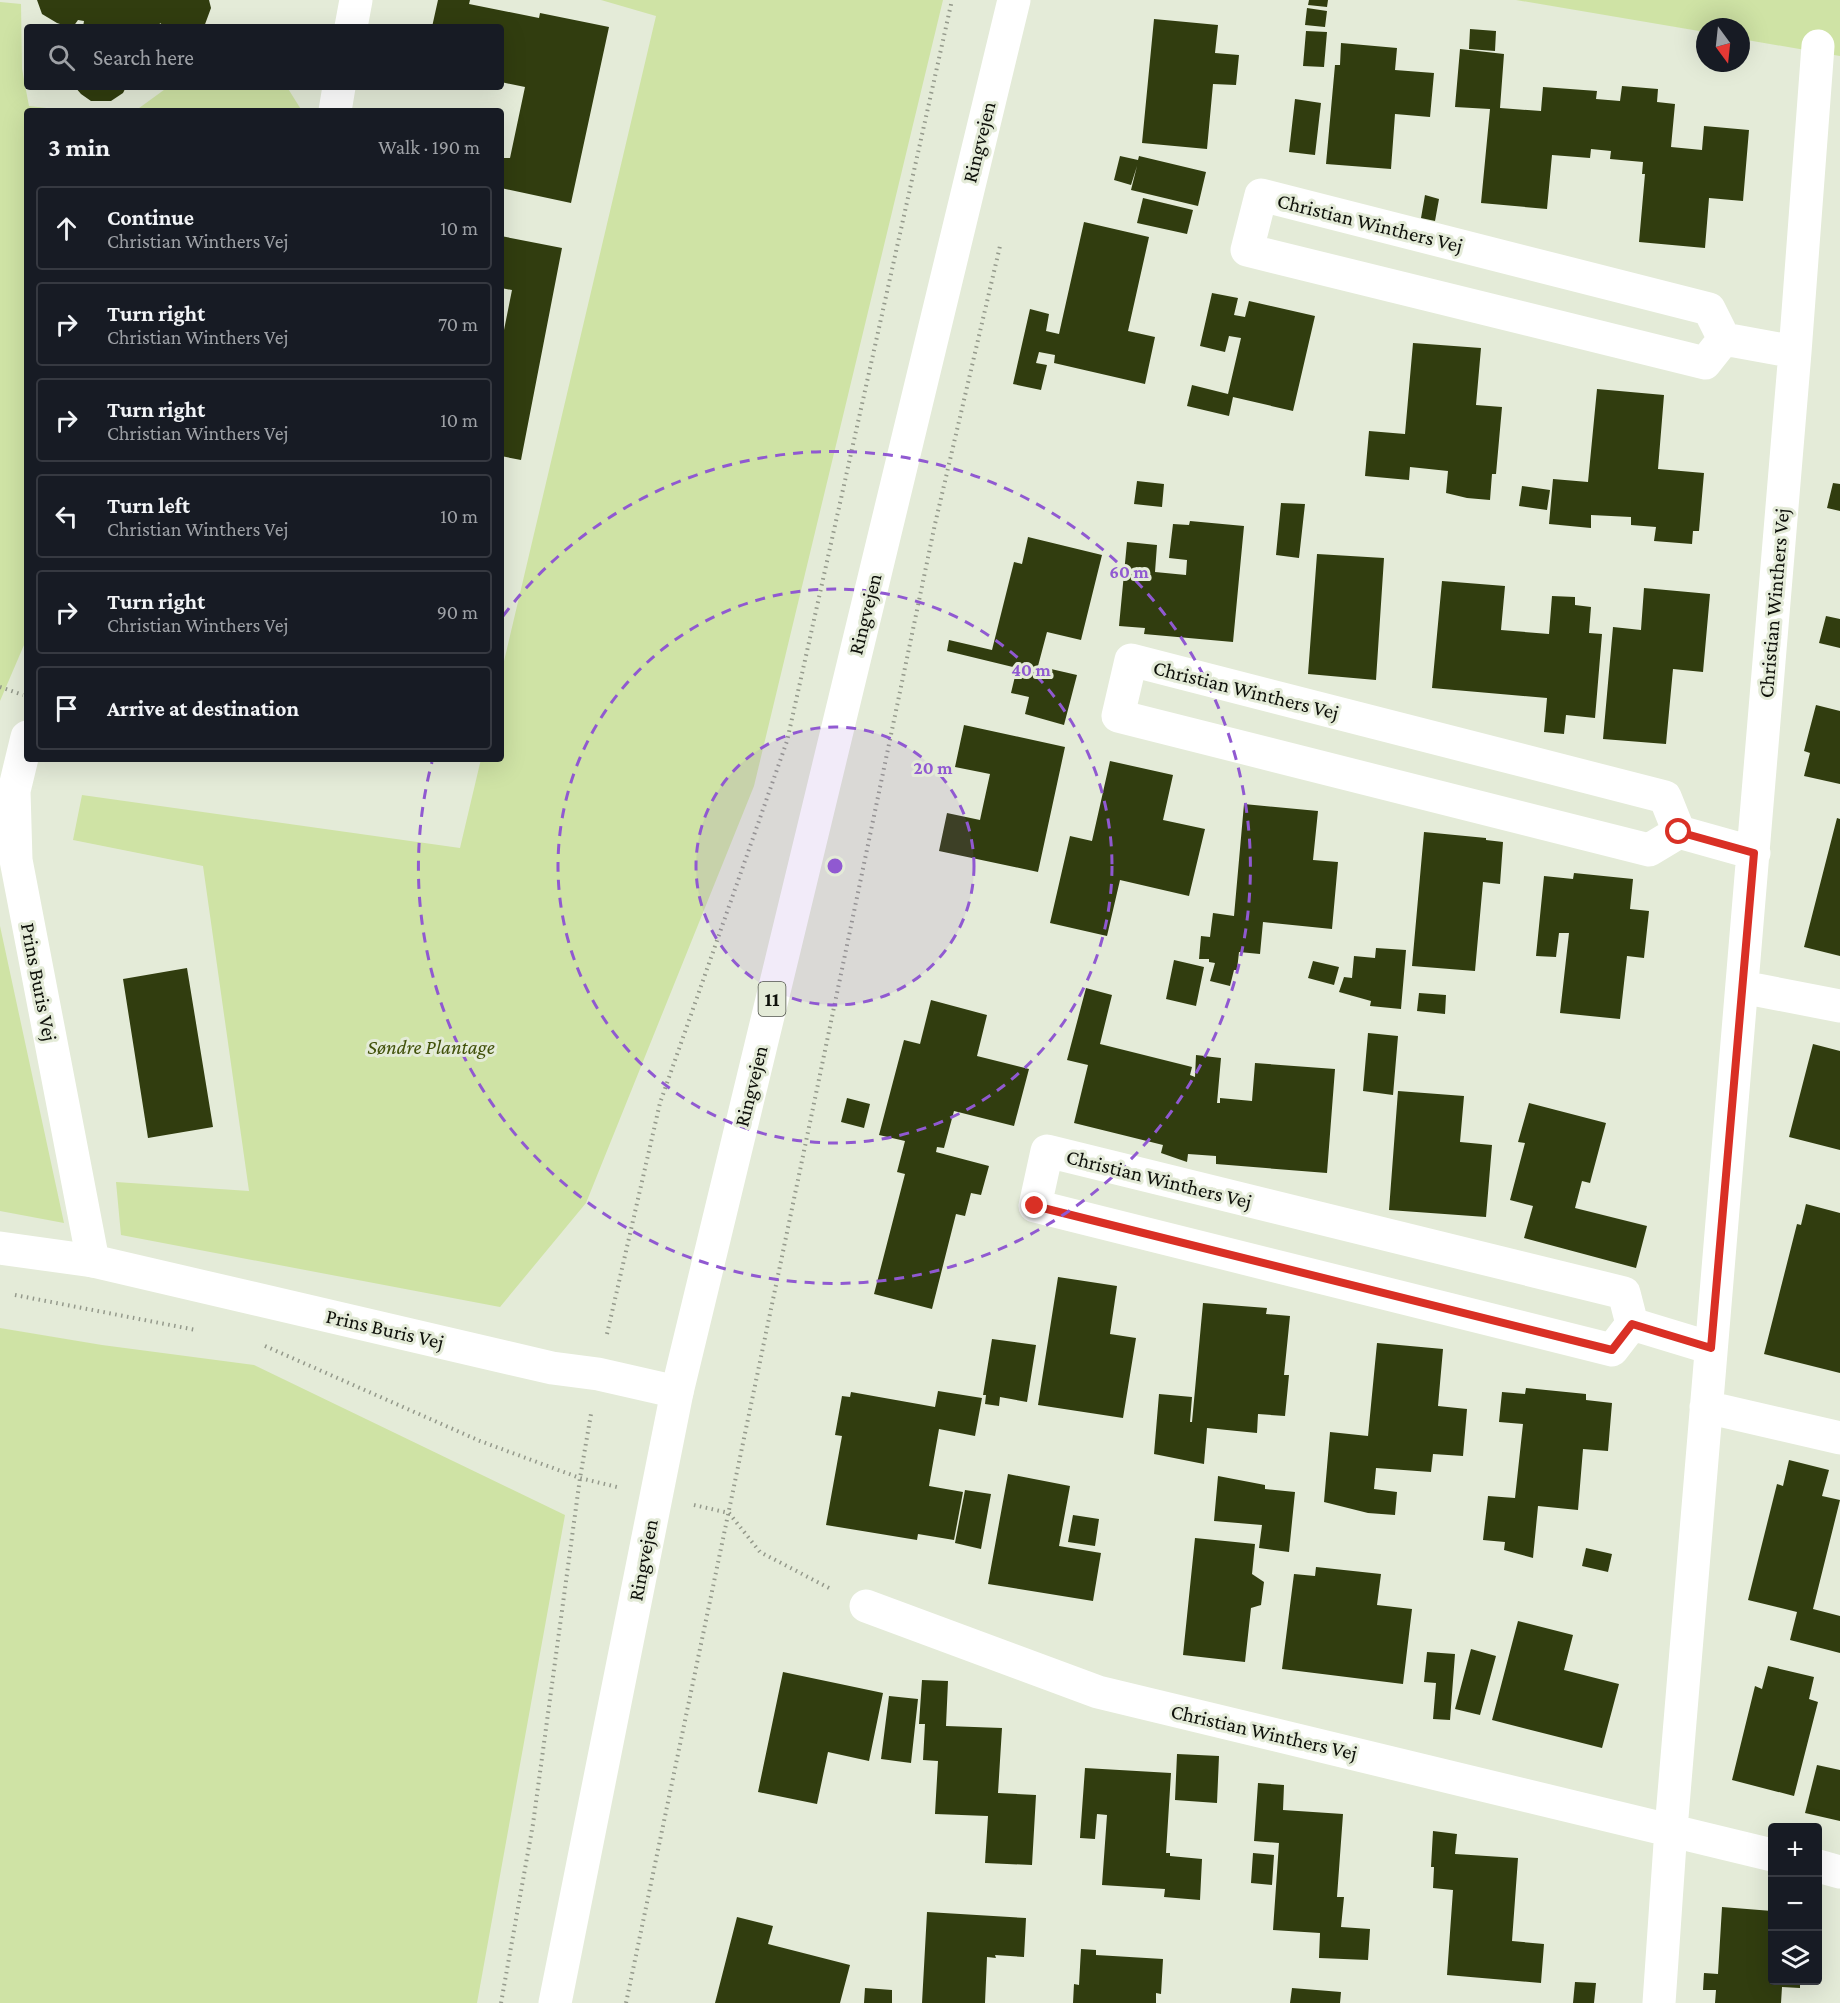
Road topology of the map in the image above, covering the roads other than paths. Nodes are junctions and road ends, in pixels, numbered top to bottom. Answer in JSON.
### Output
{"nodes":[{"id":1,"x":356,"y":0,"type":"edge"},
{"id":2,"x":1014,"y":0,"type":"edge"},
{"id":3,"x":352,"y":24,"type":"edge"},
{"id":4,"x":1818,"y":46,"type":"dead end"},
{"id":5,"x":338,"y":90,"type":"edge"},
{"id":6,"x":336,"y":108,"type":"edge"},
{"id":7,"x":1724,"y":339,"type":"junction"},
{"id":8,"x":1795,"y":352,"type":"junction"},
{"id":9,"x":24,"y":749,"type":"edge"},
{"id":10,"x":1679,"y":832,"type":"junction"},
{"id":11,"x":1754,"y":853,"type":"junction"},
{"id":12,"x":1742,"y":987,"type":"junction"},
{"id":13,"x":1840,"y":1006,"type":"edge"},
{"id":14,"x":0,"y":1248,"type":"edge"},
{"id":15,"x":93,"y":1261,"type":"junction"},
{"id":16,"x":1632,"y":1324,"type":"junction"},
{"id":17,"x":1711,"y":1348,"type":"junction"},
{"id":18,"x":677,"y":1392,"type":"junction"},
{"id":19,"x":1706,"y":1407,"type":"junction"},
{"id":20,"x":1840,"y":1438,"type":"edge"},
{"id":21,"x":866,"y":1606,"type":"road end"},
{"id":22,"x":1671,"y":1829,"type":"junction"},
{"id":23,"x":1768,"y":1854,"type":"edge"},
{"id":24,"x":1822,"y":1867,"type":"edge"},
{"id":25,"x":1840,"y":1872,"type":"edge"},
{"id":26,"x":555,"y":2003,"type":"edge"},
{"id":27,"x":1659,"y":2003,"type":"edge"}],
"edges":[{"from":1,"to":3,"type":"street"},
{"from":2,"to":18,"type":"street","name":"Ringvejen","number":"11"},
{"from":4,"to":8,"type":"street","name":"Christian Winthers Vej"},
{"from":5,"to":6,"type":"street"},
{"from":7,"to":7,"type":"street","name":"Christian Winthers Vej"},
{"from":7,"to":8,"type":"street"},
{"from":8,"to":11,"type":"street","name":"Christian Winthers Vej"},
{"from":9,"to":15,"type":"street","name":"Prins Buris Vej"},
{"from":10,"to":10,"type":"street","name":"Christian Winthers Vej"},
{"from":10,"to":11,"type":"street"},
{"from":11,"to":12,"type":"street","name":"Christian Winthers Vej"},
{"from":12,"to":13,"type":"street"},
{"from":12,"to":17,"type":"street","name":"Christian Winthers Vej"},
{"from":14,"to":15,"type":"street","name":"Prins Buris Vej"},
{"from":15,"to":18,"type":"street","name":"Prins Buris Vej"},
{"from":16,"to":16,"type":"street","name":"Christian Winthers Vej"},
{"from":16,"to":17,"type":"street"},
{"from":17,"to":19,"type":"street","name":"Christian Winthers Vej"},
{"from":18,"to":26,"type":"street","name":"Ringvejen","number":"11"},
{"from":19,"to":20,"type":"street"},
{"from":19,"to":22,"type":"street","name":"Christian Winthers Vej"},
{"from":21,"to":22,"type":"street","name":"Christian Winthers Vej"},
{"from":22,"to":23,"type":"street"},
{"from":22,"to":27,"type":"street","name":"Christian Winthers Vej"},
{"from":24,"to":25,"type":"street"}]}
